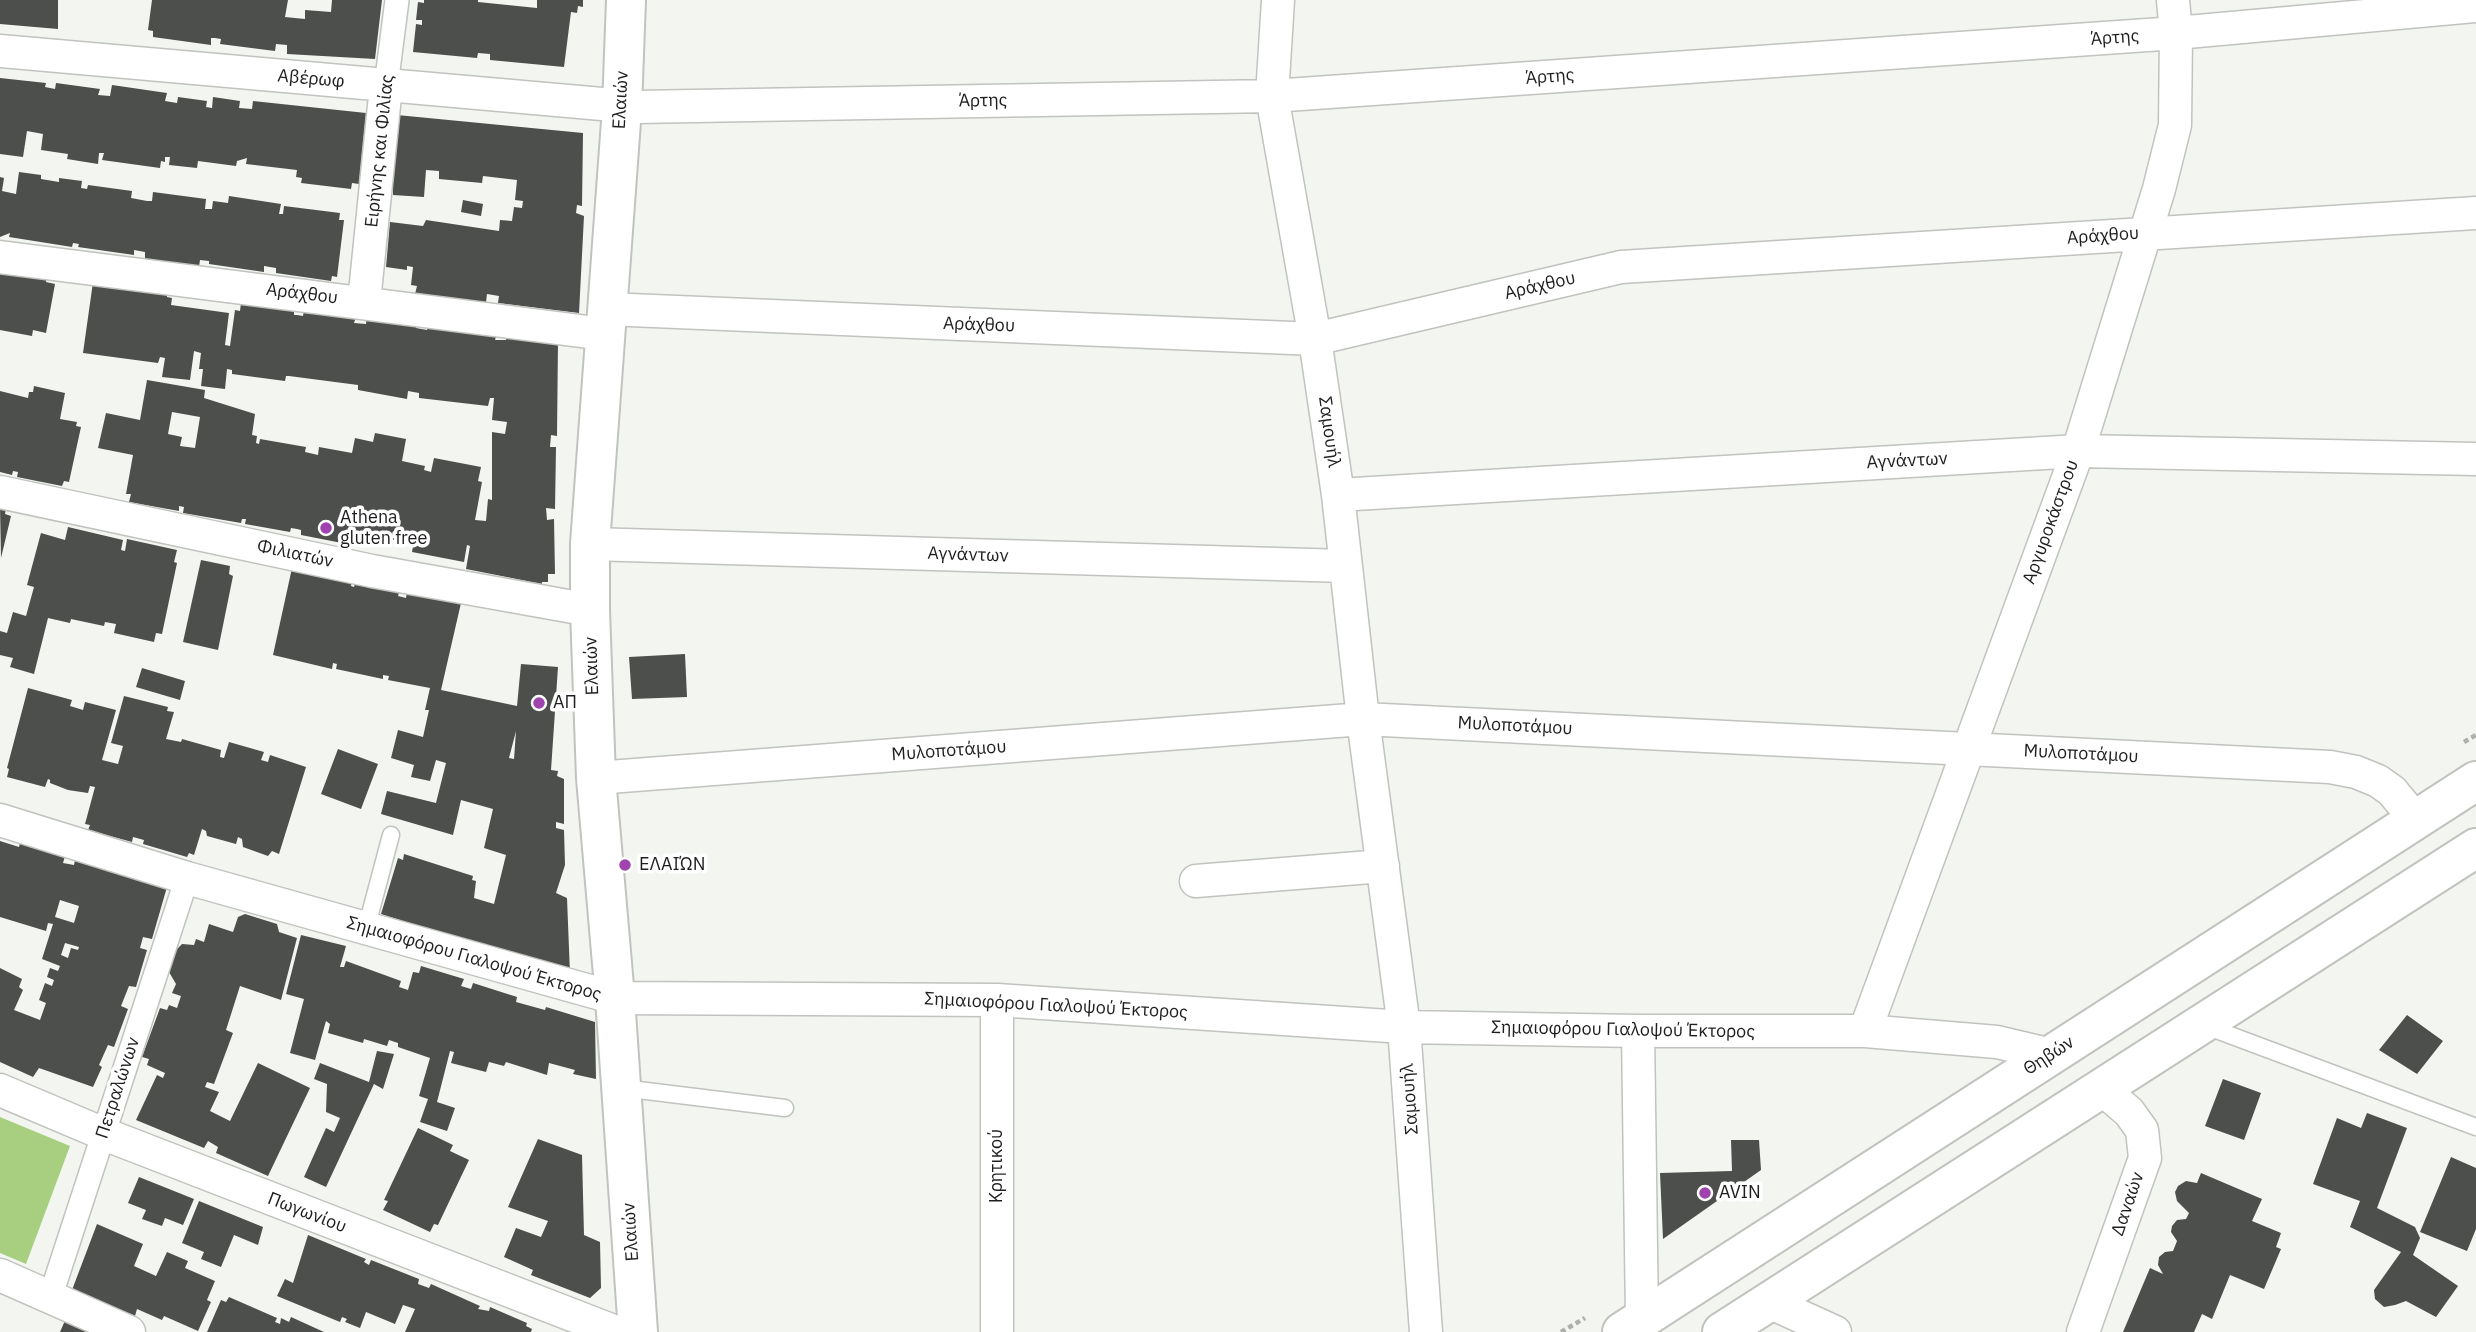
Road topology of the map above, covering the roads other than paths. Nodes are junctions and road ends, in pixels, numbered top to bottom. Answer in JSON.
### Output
{"nodes":[{"id":1,"x":397,"y":0,"type":"edge"},
{"id":2,"x":626,"y":0,"type":"edge"},
{"id":3,"x":1278,"y":0,"type":"edge"},
{"id":4,"x":2173,"y":0,"type":"edge"},
{"id":5,"x":2476,"y":6,"type":"edge"},
{"id":6,"x":2176,"y":33,"type":"junction"},
{"id":7,"x":0,"y":51,"type":"edge"},
{"id":8,"x":386,"y":86,"type":"junction"},
{"id":9,"x":1272,"y":96,"type":"junction"},
{"id":10,"x":621,"y":107,"type":"junction"},
{"id":11,"x":2476,"y":213,"type":"edge"},
{"id":12,"x":2144,"y":233,"type":"junction"},
{"id":13,"x":0,"y":257,"type":"edge"},
{"id":14,"x":364,"y":302,"type":"junction"},
{"id":15,"x":605,"y":322,"type":"junction"},
{"id":16,"x":1315,"y":339,"type":"junction"},
{"id":17,"x":2078,"y":451,"type":"junction"},
{"id":18,"x":2476,"y":459,"type":"edge"},
{"id":19,"x":0,"y":492,"type":"edge"},
{"id":20,"x":1338,"y":495,"type":"junction"},
{"id":21,"x":590,"y":544,"type":"junction"},
{"id":22,"x":1345,"y":566,"type":"junction"},
{"id":23,"x":590,"y":610,"type":"junction"},
{"id":24,"x":1363,"y":719,"type":"junction"},
{"id":25,"x":1968,"y":748,"type":"junction"},
{"id":26,"x":596,"y":778,"type":"junction"},
{"id":27,"x":2476,"y":781,"type":"edge"},
{"id":28,"x":0,"y":820,"type":"edge"},
{"id":29,"x":2416,"y":820,"type":"junction"},
{"id":30,"x":391,"y":835,"type":"dead end"},
{"id":31,"x":2476,"y":848,"type":"edge"},
{"id":32,"x":1382,"y":866,"type":"junction"},
{"id":33,"x":187,"y":878,"type":"junction"},
{"id":34,"x":1196,"y":881,"type":"dead end"},
{"id":35,"x":366,"y":929,"type":"junction"},
{"id":36,"x":615,"y":998,"type":"junction"},
{"id":37,"x":997,"y":1000,"type":"junction"},
{"id":38,"x":2202,"y":1025,"type":"junction"},
{"id":39,"x":1404,"y":1027,"type":"junction"},
{"id":40,"x":1637,"y":1031,"type":"junction"},
{"id":41,"x":1865,"y":1031,"type":"junction"},
{"id":42,"x":2052,"y":1055,"type":"junction"},
{"id":43,"x":622,"y":1088,"type":"junction"},
{"id":44,"x":2102,"y":1089,"type":"junction"},
{"id":45,"x":0,"y":1090,"type":"edge"},
{"id":46,"x":785,"y":1108,"type":"dead end"},
{"id":47,"x":2476,"y":1127,"type":"edge"},
{"id":48,"x":104,"y":1134,"type":"junction"},
{"id":49,"x":0,"y":1275,"type":"edge"},
{"id":50,"x":50,"y":1298,"type":"junction"},
{"id":51,"x":1769,"y":1302,"type":"junction"},
{"id":52,"x":1632,"y":1326,"type":"edge"},
{"id":53,"x":129,"y":1332,"type":"edge"},
{"id":54,"x":616,"y":1332,"type":"edge"},
{"id":55,"x":638,"y":1332,"type":"edge"},
{"id":56,"x":997,"y":1332,"type":"edge"},
{"id":57,"x":1426,"y":1332,"type":"edge"},
{"id":58,"x":1722,"y":1332,"type":"edge"},
{"id":59,"x":1835,"y":1332,"type":"edge"},
{"id":60,"x":2083,"y":1332,"type":"edge"}],
"edges":[{"from":1,"to":8,"type":"street","name":"Ειρήνης και Φιλίας"},
{"from":2,"to":10,"type":"main road","name":"Ελαιών"},
{"from":3,"to":9,"type":"street","name":"Σαμουήλ"},
{"from":4,"to":6,"type":"street","name":"Αργυροκάστρου"},
{"from":5,"to":6,"type":"street","name":"Άρτης"},
{"from":6,"to":9,"type":"street","name":"Άρτης"},
{"from":6,"to":12,"type":"street","name":"Αργυροκάστρου"},
{"from":7,"to":8,"type":"street","name":"Αβέρωφ"},
{"from":8,"to":10,"type":"street","name":"Αβέρωφ"},
{"from":8,"to":14,"type":"street","name":"Ειρήνης και Φιλίας"},
{"from":9,"to":10,"type":"street","name":"Άρτης"},
{"from":9,"to":16,"type":"street","name":"Σαμουήλ"},
{"from":10,"to":15,"type":"main road","name":"Ελαιών"},
{"from":11,"to":12,"type":"street","name":"Αράχθου"},
{"from":12,"to":16,"type":"street","name":"Αράχθου"},
{"from":12,"to":17,"type":"street","name":"Αργυροκάστρου"},
{"from":13,"to":14,"type":"street","name":"Αράχθου"},
{"from":14,"to":15,"type":"street","name":"Αράχθου"},
{"from":15,"to":16,"type":"street","name":"Αράχθου"},
{"from":15,"to":21,"type":"main road","name":"Ελαιών"},
{"from":16,"to":20,"type":"street","name":"Σαμουήλ"},
{"from":17,"to":18,"type":"street","name":"Αγνάντων"},
{"from":17,"to":20,"type":"street","name":"Αγνάντων"},
{"from":17,"to":25,"type":"street","name":"Αργυροκάστρου"},
{"from":19,"to":23,"type":"street","name":"Φιλιατών"},
{"from":20,"to":22,"type":"street","name":"Σαμουήλ"},
{"from":21,"to":22,"type":"street","name":"Αγνάντων"},
{"from":21,"to":23,"type":"main road","name":"Ελαιών"},
{"from":22,"to":24,"type":"street","name":"Σαμουήλ"},
{"from":23,"to":26,"type":"main road","name":"Ελαιών"},
{"from":24,"to":25,"type":"street","name":"Μυλοποτάμου"},
{"from":24,"to":26,"type":"street","name":"Μυλοποτάμου"},
{"from":24,"to":32,"type":"street","name":"Σαμουήλ"},
{"from":25,"to":29,"type":"street","name":"Μυλοποτάμου"},
{"from":25,"to":41,"type":"street","name":"Αργυροκάστρου"},
{"from":26,"to":36,"type":"main road","name":"Ελαιών"},
{"from":27,"to":29,"type":"main road","name":"Θηβών"},
{"from":28,"to":33,"type":"street","name":"Σημαιοφόρου Γιαλοψού Έκτορος"},
{"from":29,"to":42,"type":"main road","name":"Θηβών"},
{"from":30,"to":35,"type":"lane"},
{"from":31,"to":38,"type":"main road"},
{"from":32,"to":34,"type":"street"},
{"from":32,"to":39,"type":"street","name":"Σαμουήλ"},
{"from":33,"to":35,"type":"street","name":"Σημαιοφόρου Γιαλοψού Έκτορος"},
{"from":33,"to":48,"type":"street","name":"Πετραλώνων"},
{"from":35,"to":36,"type":"street","name":"Σημαιοφόρου Γιαλοψού Έκτορος"},
{"from":36,"to":37,"type":"street","name":"Σημαιοφόρου Γιαλοψού Έκτορος"},
{"from":36,"to":43,"type":"main road","name":"Ελαιών"},
{"from":37,"to":39,"type":"street","name":"Σημαιοφόρου Γιαλοψού Έκτορος"},
{"from":37,"to":56,"type":"street","name":"Κρητικού"},
{"from":38,"to":44,"type":"main road"},
{"from":38,"to":47,"type":"lane"},
{"from":39,"to":40,"type":"street","name":"Σημαιοφόρου Γιαλοψού Έκτορος"},
{"from":39,"to":57,"type":"street","name":"Σαμουήλ"},
{"from":40,"to":41,"type":"street","name":"Σημαιοφόρου Γιαλοψού Έκτορος"},
{"from":40,"to":52,"type":"street"},
{"from":41,"to":42,"type":"street","name":"Σημαιοφόρου Γιαλοψού Έκτορος"},
{"from":42,"to":52,"type":"main road","name":"Θηβών"},
{"from":43,"to":46,"type":"lane"},
{"from":43,"to":55,"type":"main road","name":"Ελαιών"},
{"from":44,"to":51,"type":"main road"},
{"from":44,"to":60,"type":"street","name":"Δαναών"},
{"from":45,"to":48,"type":"street","name":"Πωγωνίου"},
{"from":48,"to":50,"type":"street","name":"Πετραλώνων"},
{"from":48,"to":54,"type":"street","name":"Πωγωνίου"},
{"from":49,"to":50,"type":"street"},
{"from":50,"to":53,"type":"street"},
{"from":51,"to":58,"type":"main road"},
{"from":51,"to":59,"type":"street"}]}
